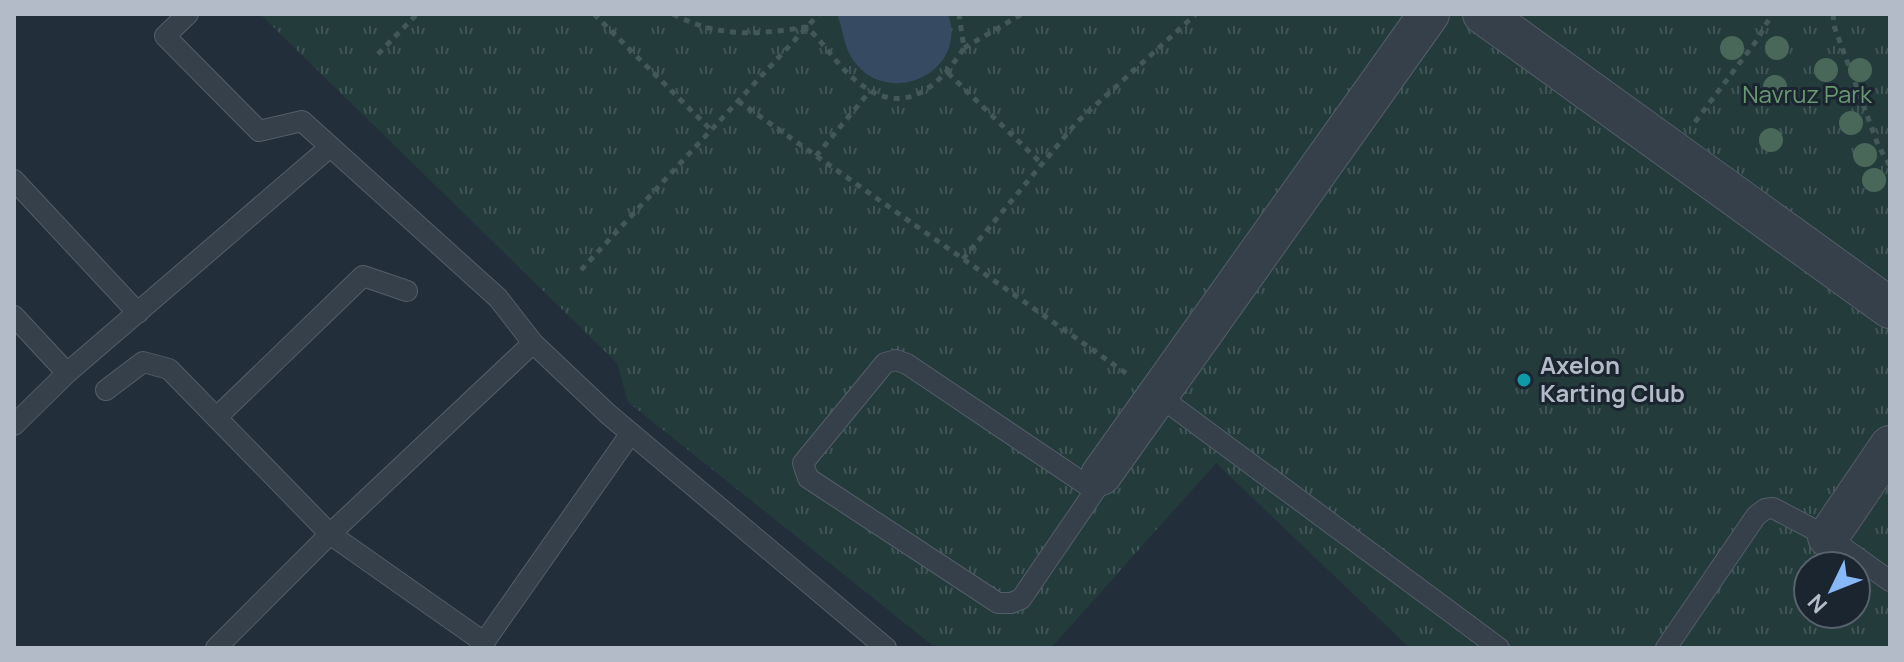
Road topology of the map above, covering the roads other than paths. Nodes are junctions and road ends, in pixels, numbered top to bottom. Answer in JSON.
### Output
{"nodes":[{"id":1,"x":188,"y":14,"type":"edge"},
{"id":2,"x":1429,"y":14,"type":"edge"},
{"id":3,"x":1483,"y":14,"type":"edge"},
{"id":4,"x":330,"y":147,"type":"junction"},
{"id":5,"x":14,"y":180,"type":"edge"},
{"id":6,"x":407,"y":291,"type":"dead end"},
{"id":7,"x":1890,"y":308,"type":"edge"},
{"id":8,"x":138,"y":313,"type":"junction"},
{"id":9,"x":14,"y":316,"type":"edge"},
{"id":10,"x":533,"y":343,"type":"junction"},
{"id":11,"x":67,"y":373,"type":"junction"},
{"id":12,"x":106,"y":390,"type":"dead end"},
{"id":13,"x":1161,"y":398,"type":"junction"},
{"id":14,"x":218,"y":416,"type":"junction"},
{"id":15,"x":14,"y":425,"type":"edge"},
{"id":16,"x":631,"y":433,"type":"junction"},
{"id":17,"x":1890,"y":446,"type":"edge"},
{"id":18,"x":1098,"y":482,"type":"junction"},
{"id":19,"x":330,"y":534,"type":"junction"},
{"id":20,"x":1828,"y":537,"type":"junction"},
{"id":21,"x":1890,"y":581,"type":"edge"},
{"id":22,"x":482,"y":646,"type":"edge"},
{"id":23,"x":216,"y":648,"type":"edge"},
{"id":24,"x":886,"y":648,"type":"edge"},
{"id":25,"x":1499,"y":648,"type":"edge"},
{"id":26,"x":1666,"y":648,"type":"edge"}],
"edges":[{"from":1,"to":4,"type":"lane"},
{"from":2,"to":13,"type":"street"},
{"from":3,"to":7,"type":"street"},
{"from":4,"to":8,"type":"lane"},
{"from":4,"to":10,"type":"lane"},
{"from":5,"to":8,"type":"lane"},
{"from":6,"to":14,"type":"lane"},
{"from":8,"to":11,"type":"lane"},
{"from":9,"to":11,"type":"lane"},
{"from":10,"to":16,"type":"lane"},
{"from":10,"to":19,"type":"lane"},
{"from":11,"to":15,"type":"lane"},
{"from":12,"to":14,"type":"lane"},
{"from":13,"to":18,"type":"street"},
{"from":13,"to":25,"type":"lane"},
{"from":14,"to":19,"type":"lane"},
{"from":16,"to":22,"type":"lane"},
{"from":16,"to":24,"type":"lane"},
{"from":17,"to":20,"type":"street"},
{"from":18,"to":18,"type":"lane"},
{"from":19,"to":22,"type":"lane"},
{"from":19,"to":23,"type":"lane"},
{"from":20,"to":21,"type":"lane"},
{"from":20,"to":26,"type":"lane"}]}
